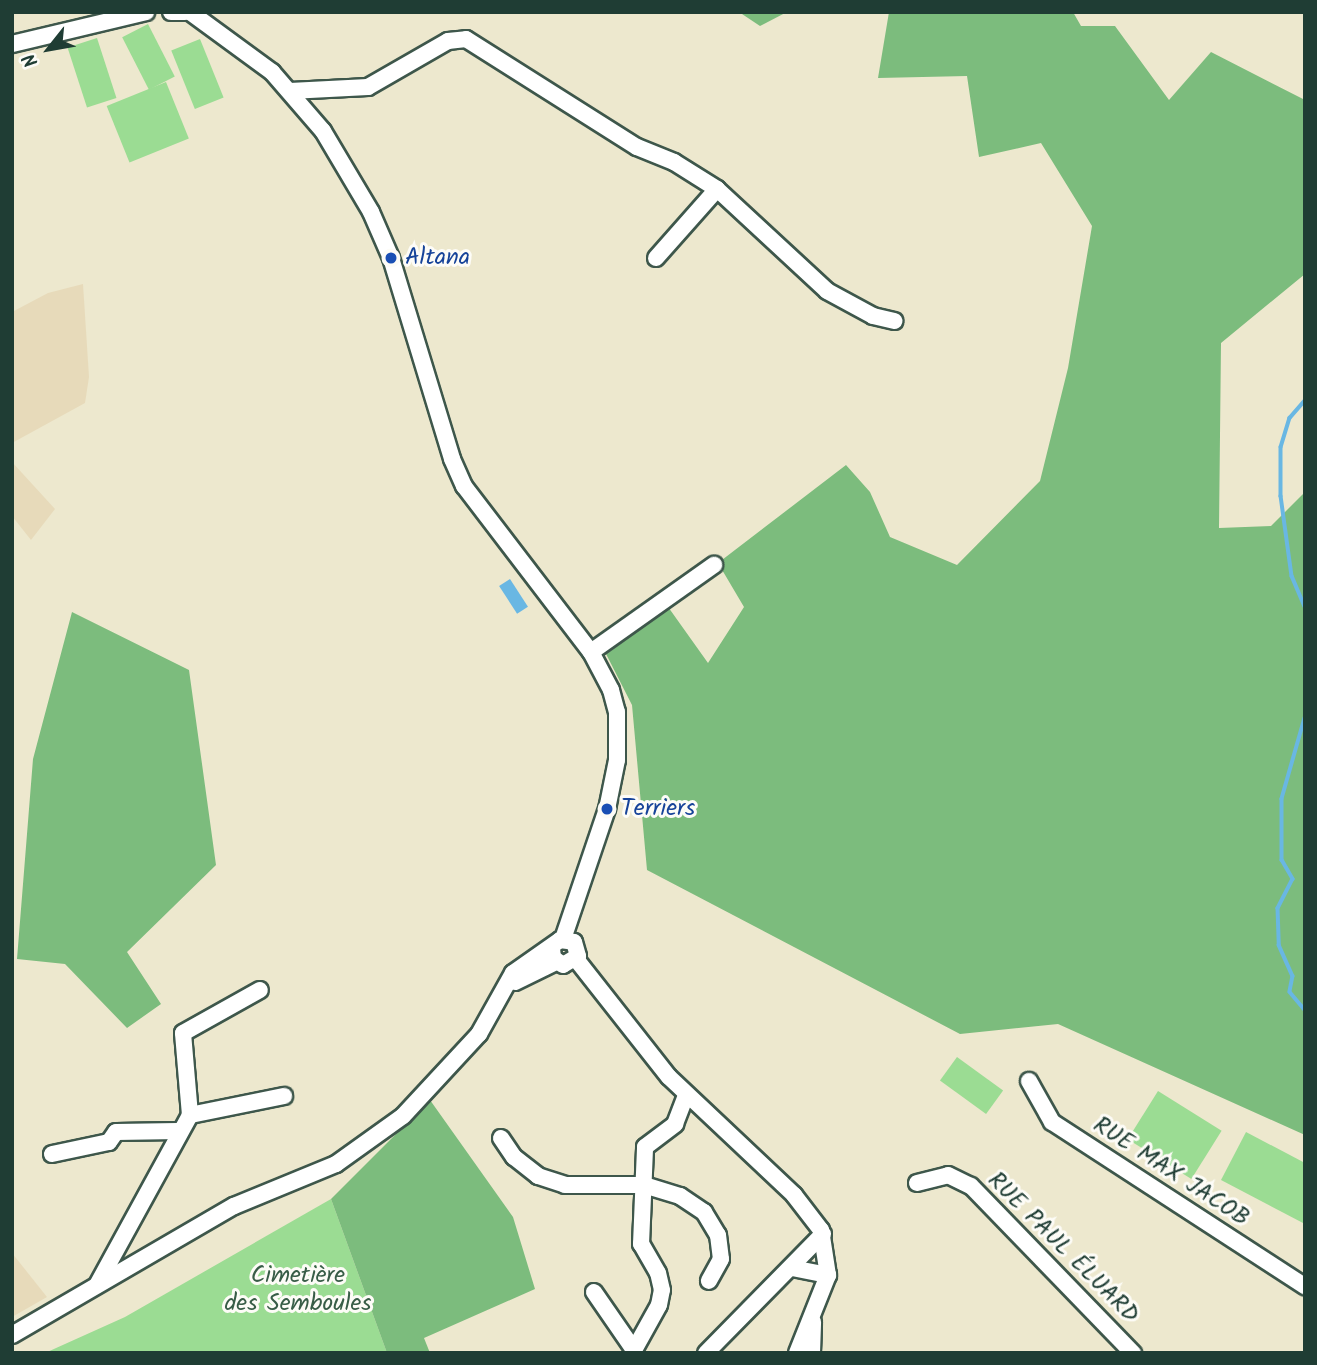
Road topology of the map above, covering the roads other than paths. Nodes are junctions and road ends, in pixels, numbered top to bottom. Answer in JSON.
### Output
{"nodes":[{"id":1,"x":146,"y":12,"type":"edge"},
{"id":2,"x":171,"y":12,"type":"edge"},
{"id":3,"x":188,"y":12,"type":"edge"},
{"id":4,"x":12,"y":44,"type":"edge"},
{"id":5,"x":290,"y":91,"type":"junction"},
{"id":6,"x":717,"y":189,"type":"junction"},
{"id":7,"x":656,"y":258,"type":"dead end"},
{"id":8,"x":894,"y":321,"type":"dead end"},
{"id":9,"x":714,"y":565,"type":"dead end"},
{"id":10,"x":591,"y":652,"type":"junction"},
{"id":11,"x":561,"y":947,"type":"junction"},
{"id":12,"x":260,"y":990,"type":"dead end"},
{"id":13,"x":1029,"y":1081,"type":"dead end"},
{"id":14,"x":686,"y":1095,"type":"junction"},
{"id":15,"x":284,"y":1096,"type":"dead end"},
{"id":16,"x":190,"y":1115,"type":"junction"},
{"id":17,"x":178,"y":1131,"type":"junction"},
{"id":18,"x":501,"y":1138,"type":"dead end"},
{"id":19,"x":52,"y":1154,"type":"dead end"},
{"id":20,"x":917,"y":1183,"type":"dead end"},
{"id":21,"x":644,"y":1185,"type":"junction"},
{"id":22,"x":823,"y":1234,"type":"junction"},
{"id":23,"x":792,"y":1268,"type":"junction"},
{"id":24,"x":828,"y":1275,"type":"junction"},
{"id":25,"x":709,"y":1281,"type":"dead end"},
{"id":26,"x":97,"y":1285,"type":"junction"},
{"id":27,"x":1305,"y":1286,"type":"edge"},
{"id":28,"x":594,"y":1292,"type":"dead end"},
{"id":29,"x":814,"y":1313,"type":"junction"},
{"id":30,"x":12,"y":1335,"type":"edge"},
{"id":31,"x":706,"y":1353,"type":"edge"},
{"id":32,"x":797,"y":1353,"type":"edge"},
{"id":33,"x":812,"y":1353,"type":"edge"},
{"id":34,"x":1133,"y":1353,"type":"edge"}],
"edges":[{"from":1,"to":4,"type":"street"},
{"from":2,"to":3,"type":"street"},
{"from":3,"to":5,"type":"street"},
{"from":5,"to":6,"type":"street"},
{"from":5,"to":10,"type":"street"},
{"from":6,"to":7,"type":"street"},
{"from":6,"to":8,"type":"street"},
{"from":9,"to":10,"type":"street"},
{"from":10,"to":11,"type":"street"},
{"from":11,"to":14,"type":"street"},
{"from":11,"to":26,"type":"street"},
{"from":12,"to":16,"type":"street"},
{"from":13,"to":27,"type":"street","name":"RUE MAX JACOB"},
{"from":14,"to":21,"type":"street"},
{"from":14,"to":22,"type":"street"},
{"from":15,"to":16,"type":"street"},
{"from":16,"to":17,"type":"street"},
{"from":17,"to":19,"type":"street"},
{"from":17,"to":26,"type":"street"},
{"from":18,"to":21,"type":"street"},
{"from":20,"to":34,"type":"street","name":"RUE PAUL ÉLUARD"},
{"from":21,"to":25,"type":"street"},
{"from":21,"to":28,"type":"street"},
{"from":22,"to":23,"type":"street"},
{"from":22,"to":24,"type":"street"},
{"from":23,"to":24,"type":"street"},
{"from":23,"to":31,"type":"street"},
{"from":24,"to":29,"type":"street"},
{"from":26,"to":30,"type":"street"},
{"from":29,"to":32,"type":"street"},
{"from":29,"to":33,"type":"street"}]}
